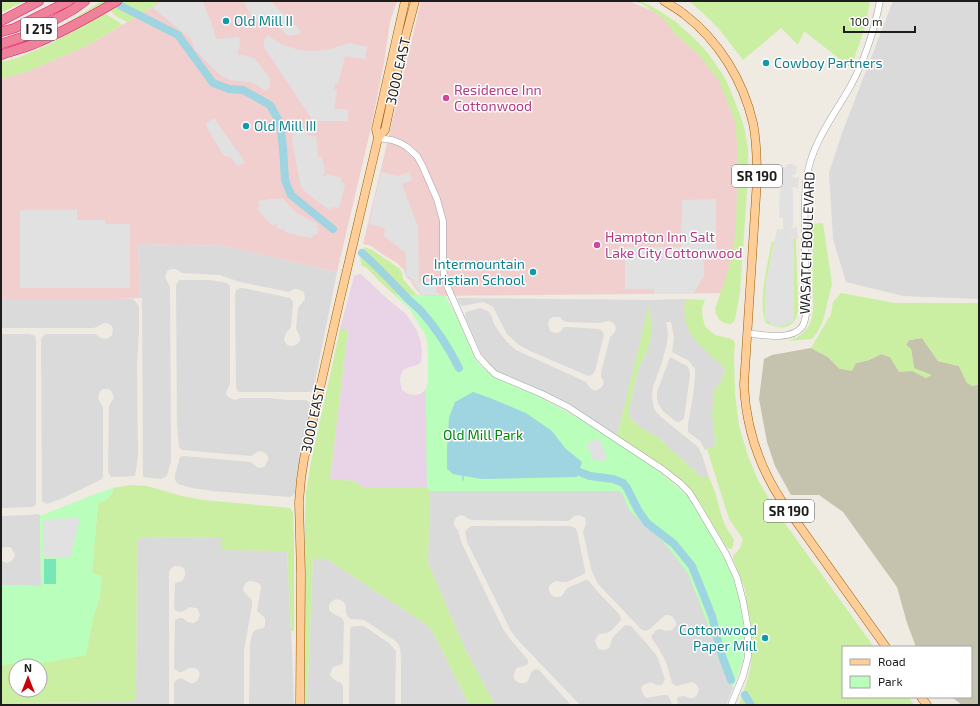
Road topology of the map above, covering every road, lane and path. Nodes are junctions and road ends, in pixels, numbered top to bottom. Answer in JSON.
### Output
{"nodes":[{"id":1,"x":39,"y":1,"type":"edge"},
{"id":2,"x":85,"y":1,"type":"edge"},
{"id":3,"x":117,"y":1,"type":"edge"},
{"id":4,"x":405,"y":1,"type":"edge"},
{"id":5,"x":415,"y":1,"type":"edge"},
{"id":6,"x":664,"y":1,"type":"edge"},
{"id":7,"x":880,"y":1,"type":"edge"},
{"id":8,"x":71,"y":4,"type":"edge"},
{"id":9,"x":1,"y":21,"type":"edge"},
{"id":10,"x":1,"y":32,"type":"edge"},
{"id":11,"x":1,"y":44,"type":"edge"},
{"id":12,"x":1,"y":55,"type":"edge"},
{"id":13,"x":378,"y":138,"type":"junction"},
{"id":14,"x":747,"y":333,"type":"junction"},
{"id":15,"x":885,"y":646,"type":"edge"},
{"id":16,"x":300,"y":705,"type":"edge"},
{"id":17,"x":731,"y":705,"type":"edge"}],
"edges":[{"from":1,"to":9,"type":"highway"},
{"from":2,"to":8,"type":"highway","number":"I 215"},
{"from":3,"to":12,"type":"highway"},
{"from":4,"to":13,"type":"main road","name":"3000 EAST"},
{"from":5,"to":13,"type":"main road","name":"3000 EAST"},
{"from":6,"to":14,"type":"main road","number":"SR 190"},
{"from":7,"to":14,"type":"street","name":"WASATCH BOULEVARD"},
{"from":8,"to":10,"type":"highway","number":"I 215"},
{"from":8,"to":11,"type":"highway","number":"I 215"},
{"from":13,"to":16,"type":"main road","name":"3000 EAST"},
{"from":13,"to":17,"type":"street"},
{"from":14,"to":15,"type":"main road","number":"SR 190"}]}
